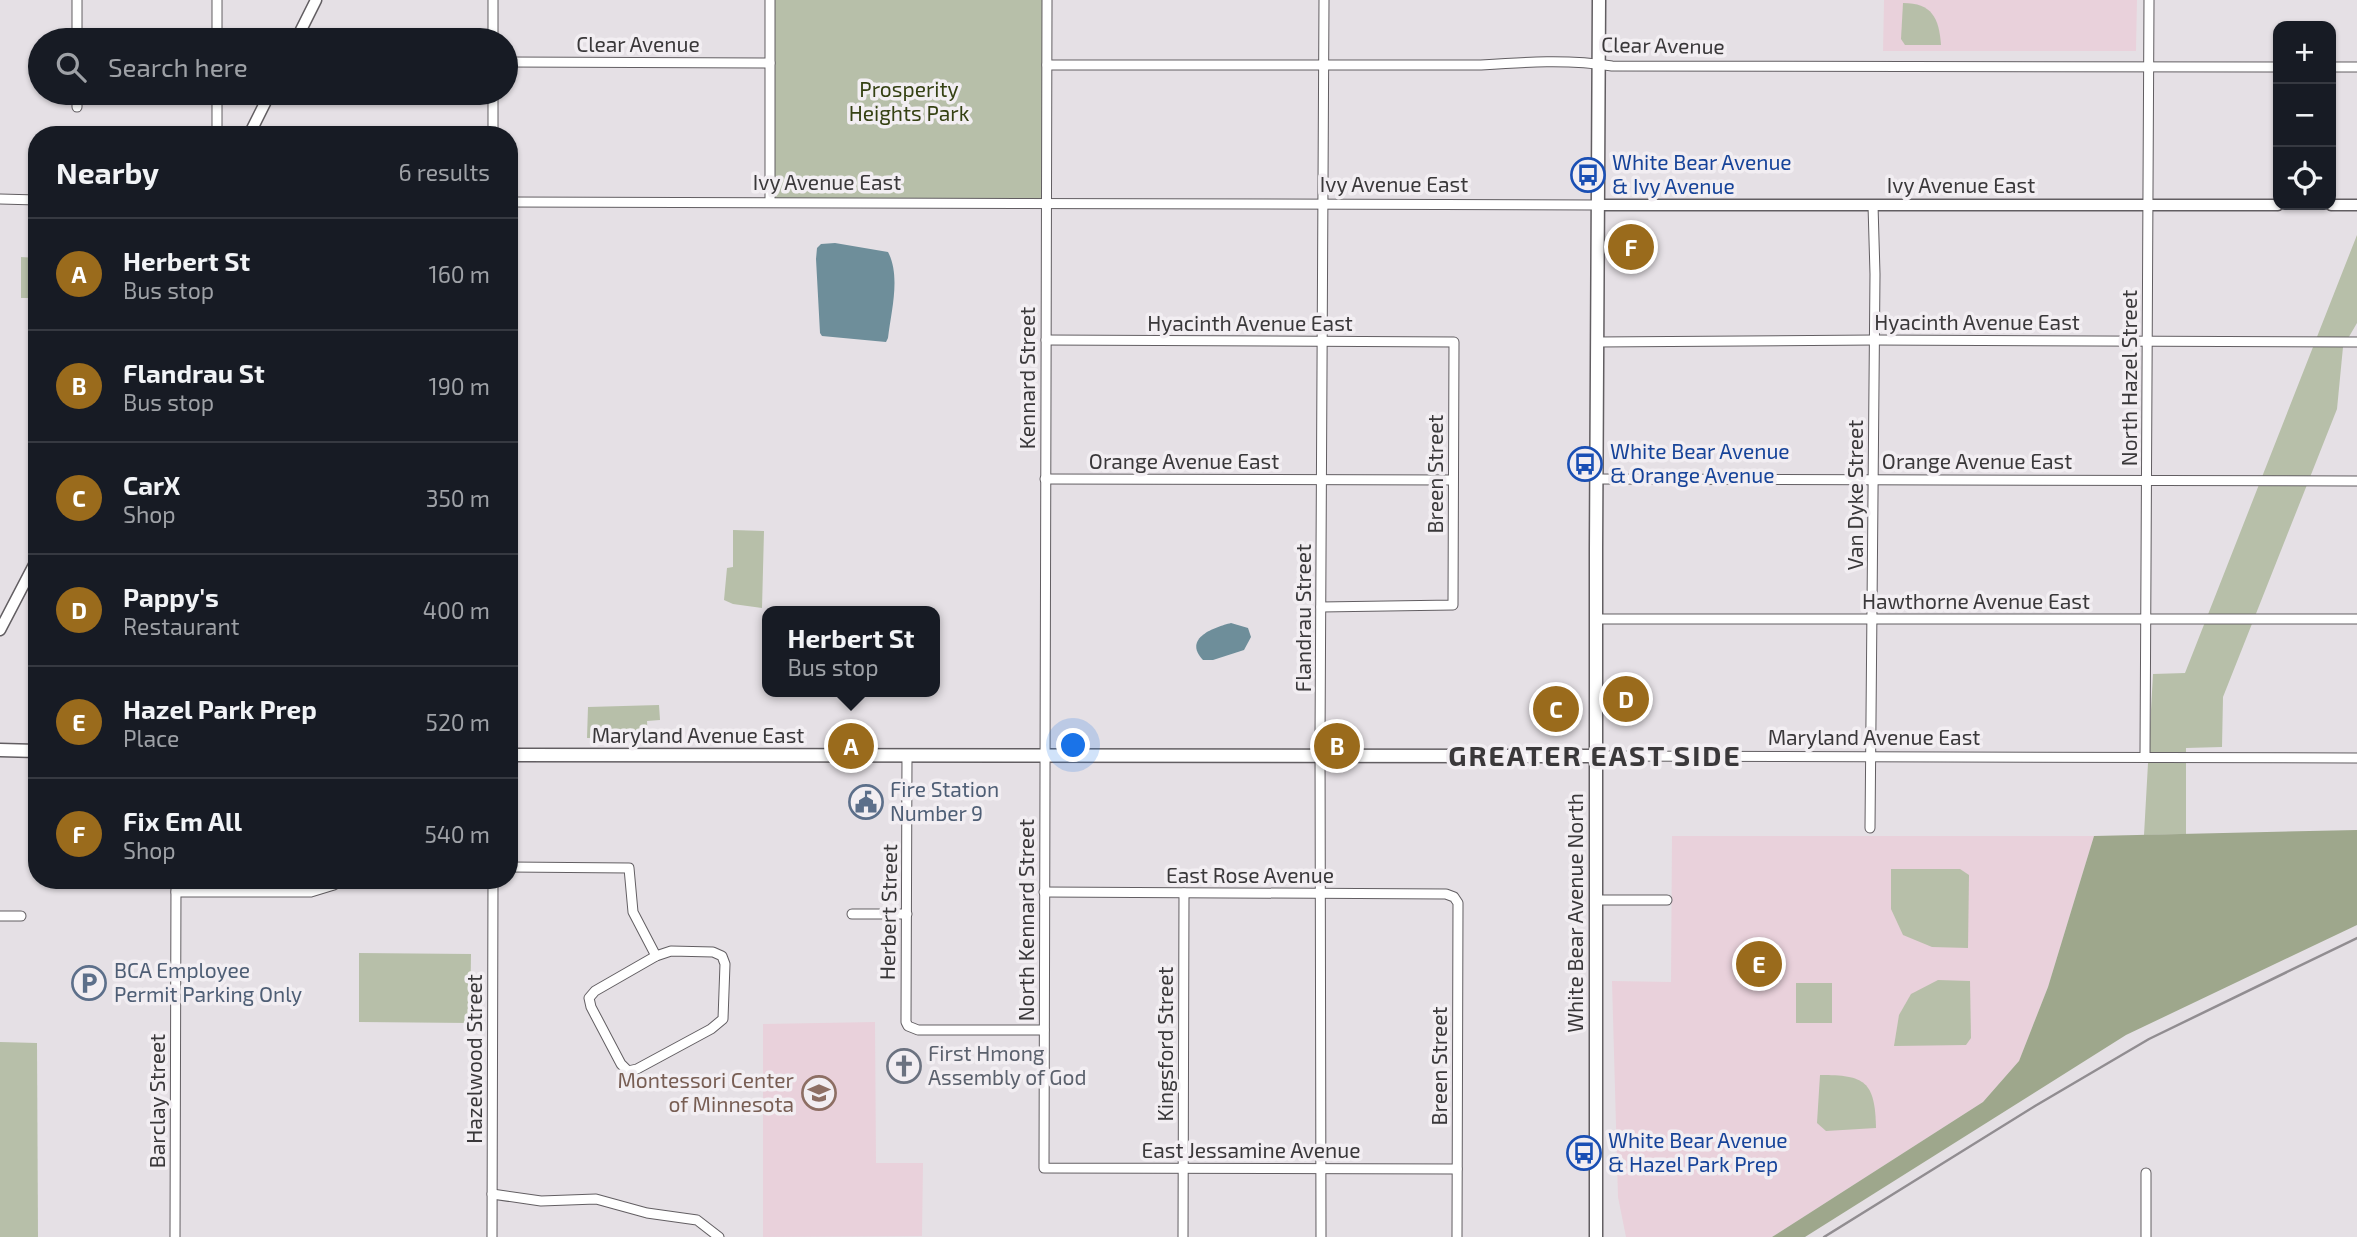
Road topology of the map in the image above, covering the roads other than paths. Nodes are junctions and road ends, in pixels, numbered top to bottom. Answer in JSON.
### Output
{"nodes":[{"id":1,"x":77,"y":0,"type":"edge"},
{"id":2,"x":217,"y":0,"type":"edge"},
{"id":3,"x":316,"y":0,"type":"edge"},
{"id":4,"x":494,"y":0,"type":"edge"},
{"id":5,"x":770,"y":0,"type":"edge"},
{"id":6,"x":1047,"y":0,"type":"edge"},
{"id":7,"x":1324,"y":0,"type":"edge"},
{"id":8,"x":1600,"y":0,"type":"edge"},
{"id":9,"x":2149,"y":0,"type":"edge"},
{"id":10,"x":77,"y":28,"type":"edge"},
{"id":11,"x":217,"y":28,"type":"edge"},
{"id":12,"x":302,"y":28,"type":"edge"},
{"id":13,"x":494,"y":28,"type":"edge"},
{"id":14,"x":518,"y":62,"type":"edge"},
{"id":15,"x":770,"y":63,"type":"junction"},
{"id":16,"x":1599,"y":64,"type":"junction"},
{"id":17,"x":1047,"y":65,"type":"junction"},
{"id":18,"x":1324,"y":65,"type":"junction"},
{"id":19,"x":2149,"y":65,"type":"junction"},
{"id":20,"x":2273,"y":67,"type":"edge"},
{"id":21,"x":2336,"y":67,"type":"edge"},
{"id":22,"x":2357,"y":67,"type":"edge"},
{"id":23,"x":217,"y":105,"type":"edge"},
{"id":24,"x":264,"y":105,"type":"edge"},
{"id":25,"x":494,"y":105,"type":"edge"},
{"id":26,"x":217,"y":126,"type":"edge"},
{"id":27,"x":254,"y":126,"type":"edge"},
{"id":28,"x":494,"y":126,"type":"edge"},
{"id":29,"x":0,"y":199,"type":"edge"},
{"id":30,"x":28,"y":200,"type":"edge"},
{"id":31,"x":518,"y":202,"type":"edge"},
{"id":32,"x":770,"y":202,"type":"junction"},
{"id":33,"x":1046,"y":203,"type":"junction"},
{"id":34,"x":1323,"y":204,"type":"junction"},
{"id":35,"x":1598,"y":205,"type":"junction"},
{"id":36,"x":1873,"y":205,"type":"junction"},
{"id":37,"x":2148,"y":205,"type":"junction"},
{"id":38,"x":2273,"y":205,"type":"edge"},
{"id":39,"x":2336,"y":205,"type":"edge"},
{"id":40,"x":2357,"y":205,"type":"edge"},
{"id":41,"x":1046,"y":340,"type":"junction"},
{"id":42,"x":1875,"y":340,"type":"junction"},
{"id":43,"x":2147,"y":341,"type":"junction"},
{"id":44,"x":1322,"y":342,"type":"junction"},
{"id":45,"x":1454,"y":342,"type":"joint"},
{"id":46,"x":1597,"y":342,"type":"junction"},
{"id":47,"x":2357,"y":342,"type":"edge"},
{"id":48,"x":1596,"y":478,"type":"junction"},
{"id":49,"x":1045,"y":480,"type":"junction"},
{"id":50,"x":1322,"y":480,"type":"junction"},
{"id":51,"x":1453,"y":480,"type":"junction"},
{"id":52,"x":1874,"y":480,"type":"junction"},
{"id":53,"x":2147,"y":480,"type":"junction"},
{"id":54,"x":2357,"y":481,"type":"edge"},
{"id":55,"x":28,"y":577,"type":"edge"},
{"id":56,"x":1321,"y":607,"type":"junction"},
{"id":57,"x":1596,"y":619,"type":"junction"},
{"id":58,"x":1873,"y":619,"type":"junction"},
{"id":59,"x":2357,"y":619,"type":"edge"},
{"id":60,"x":2146,"y":620,"type":"junction"},
{"id":61,"x":0,"y":631,"type":"edge"},
{"id":62,"x":0,"y":750,"type":"edge"},
{"id":63,"x":28,"y":751,"type":"edge"},
{"id":64,"x":518,"y":755,"type":"edge"},
{"id":65,"x":907,"y":755,"type":"junction"},
{"id":66,"x":1045,"y":755,"type":"junction"},
{"id":67,"x":1320,"y":756,"type":"junction"},
{"id":68,"x":1595,"y":756,"type":"junction"},
{"id":69,"x":2145,"y":756,"type":"junction"},
{"id":70,"x":1872,"y":757,"type":"junction"},
{"id":71,"x":2357,"y":758,"type":"edge"},
{"id":72,"x":1870,"y":828,"type":"dead end"},
{"id":73,"x":518,"y":867,"type":"edge"},
{"id":74,"x":321,"y":889,"type":"edge"},
{"id":75,"x":493,"y":889,"type":"edge"},
{"id":76,"x":176,"y":892,"type":"joint"},
{"id":77,"x":1044,"y":892,"type":"junction"},
{"id":78,"x":1184,"y":893,"type":"junction"},
{"id":79,"x":1321,"y":894,"type":"junction"},
{"id":80,"x":1454,"y":897,"type":"joint"},
{"id":81,"x":1596,"y":900,"type":"junction"},
{"id":82,"x":1667,"y":900,"type":"dead end"},
{"id":83,"x":852,"y":914,"type":"dead end"},
{"id":84,"x":907,"y":914,"type":"junction"},
{"id":85,"x":0,"y":916,"type":"edge"},
{"id":86,"x":20,"y":916,"type":"dead end"},
{"id":87,"x":656,"y":956,"type":"junction"},
{"id":88,"x":1044,"y":1030,"type":"junction"},
{"id":89,"x":1044,"y":1168,"type":"joint"},
{"id":90,"x":1183,"y":1168,"type":"junction"},
{"id":91,"x":1321,"y":1168,"type":"junction"},
{"id":92,"x":1457,"y":1169,"type":"junction"},
{"id":93,"x":2146,"y":1173,"type":"dead end"},
{"id":94,"x":492,"y":1194,"type":"junction"},
{"id":95,"x":175,"y":1237,"type":"edge"},
{"id":96,"x":492,"y":1237,"type":"edge"},
{"id":97,"x":719,"y":1237,"type":"edge"},
{"id":98,"x":1183,"y":1237,"type":"edge"},
{"id":99,"x":1321,"y":1237,"type":"edge"},
{"id":100,"x":1457,"y":1237,"type":"edge"},
{"id":101,"x":1596,"y":1237,"type":"edge"},
{"id":102,"x":2146,"y":1237,"type":"edge"}],
"edges":[{"from":1,"to":10,"type":"street"},
{"from":2,"to":11,"type":"street"},
{"from":3,"to":12,"type":"street"},
{"from":4,"to":13,"type":"street"},
{"from":5,"to":15,"type":"street"},
{"from":6,"to":17,"type":"street","name":"Kennard Street"},
{"from":7,"to":18,"type":"street","name":"Flandrau Street"},
{"from":8,"to":16,"type":"main road","name":"White Bear Avenue North"},
{"from":9,"to":19,"type":"street","name":"North Hazel Street"},
{"from":14,"to":15,"type":"street","name":"Clear Avenue"},
{"from":15,"to":32,"type":"street"},
{"from":16,"to":18,"type":"street","name":"Clear Avenue"},
{"from":16,"to":19,"type":"street","name":"Clear Avenue"},
{"from":16,"to":35,"type":"main road","name":"White Bear Avenue North"},
{"from":17,"to":18,"type":"street","name":"Clear Avenue"},
{"from":17,"to":33,"type":"street","name":"Kennard Street"},
{"from":18,"to":34,"type":"street","name":"Flandrau Street"},
{"from":19,"to":20,"type":"street","name":"Clear Avenue"},
{"from":19,"to":37,"type":"street","name":"North Hazel Street"},
{"from":21,"to":22,"type":"street"},
{"from":23,"to":26,"type":"street"},
{"from":24,"to":27,"type":"street"},
{"from":25,"to":28,"type":"street"},
{"from":29,"to":30,"type":"street"},
{"from":31,"to":32,"type":"street","name":"Ivy Avenue East"},
{"from":32,"to":33,"type":"street","name":"Ivy Avenue East"},
{"from":33,"to":34,"type":"street","name":"Ivy Avenue East"},
{"from":33,"to":41,"type":"street","name":"Kennard Street"},
{"from":34,"to":35,"type":"street","name":"Ivy Avenue East"},
{"from":34,"to":44,"type":"street","name":"Flandrau Street"},
{"from":35,"to":36,"type":"street","name":"Ivy Avenue East"},
{"from":35,"to":46,"type":"main road","name":"White Bear Avenue North"},
{"from":36,"to":37,"type":"street","name":"Ivy Avenue East"},
{"from":36,"to":42,"type":"street","name":"Van Dyke Street"},
{"from":37,"to":38,"type":"street","name":"Ivy Avenue East"},
{"from":37,"to":43,"type":"street","name":"North Hazel Street"},
{"from":39,"to":40,"type":"street"},
{"from":41,"to":44,"type":"street","name":"Hyacinth Avenue East"},
{"from":41,"to":49,"type":"street","name":"Kennard Street"},
{"from":42,"to":43,"type":"street","name":"Hyacinth Avenue East"},
{"from":42,"to":46,"type":"street","name":"Hyacinth Avenue East"},
{"from":42,"to":52,"type":"street","name":"Van Dyke Street"},
{"from":43,"to":47,"type":"street","name":"Hyacinth Avenue East"},
{"from":43,"to":53,"type":"street","name":"North Hazel Street"},
{"from":44,"to":45,"type":"street","name":"Hyacinth Avenue East"},
{"from":44,"to":50,"type":"street","name":"Flandrau Street"},
{"from":45,"to":51,"type":"street","name":"Breen Street"},
{"from":46,"to":48,"type":"main road","name":"White Bear Avenue North"},
{"from":48,"to":52,"type":"street","name":"Orange Avenue East"},
{"from":48,"to":57,"type":"main road","name":"White Bear Avenue North"},
{"from":49,"to":50,"type":"street","name":"Orange Avenue East"},
{"from":49,"to":66,"type":"street","name":"Kennard Street"},
{"from":50,"to":51,"type":"street","name":"Orange Avenue East"},
{"from":50,"to":56,"type":"street","name":"Flandrau Street"},
{"from":51,"to":56,"type":"street","name":"Breen Street"},
{"from":52,"to":53,"type":"street","name":"Orange Avenue East"},
{"from":52,"to":58,"type":"street","name":"Van Dyke Street"},
{"from":53,"to":54,"type":"street","name":"Orange Avenue East"},
{"from":53,"to":60,"type":"street","name":"North Hazel Street"},
{"from":55,"to":61,"type":"street"},
{"from":56,"to":67,"type":"street","name":"Flandrau Street"},
{"from":57,"to":58,"type":"street","name":"Hawthorne Avenue East"},
{"from":57,"to":68,"type":"main road","name":"White Bear Avenue North"},
{"from":58,"to":60,"type":"street","name":"Hawthorne Avenue East"},
{"from":58,"to":70,"type":"street","name":"Van Dyke Street"},
{"from":59,"to":60,"type":"street","name":"Hawthorne Avenue East"},
{"from":60,"to":69,"type":"street","name":"North Hazel Street"},
{"from":62,"to":63,"type":"main road"},
{"from":64,"to":65,"type":"main road","name":"Maryland Avenue East"},
{"from":65,"to":66,"type":"main road","name":"Maryland Avenue East"},
{"from":65,"to":84,"type":"street","name":"Herbert Street"},
{"from":66,"to":67,"type":"main road","name":"Maryland Avenue East"},
{"from":66,"to":77,"type":"street","name":"North Kennard Street"},
{"from":67,"to":68,"type":"main road","name":"Maryland Avenue East"},
{"from":67,"to":79,"type":"street","name":"Flandrau Street"},
{"from":68,"to":70,"type":"street","name":"Maryland Avenue East"},
{"from":68,"to":81,"type":"main road","name":"White Bear Avenue North"},
{"from":69,"to":70,"type":"street","name":"Maryland Avenue East"},
{"from":69,"to":71,"type":"street","name":"Maryland Avenue East"},
{"from":70,"to":72,"type":"street","name":"Van Dyke Street"},
{"from":73,"to":87,"type":"street"},
{"from":74,"to":76,"type":"street"},
{"from":75,"to":94,"type":"street","name":"Hazelwood Street"},
{"from":76,"to":95,"type":"street","name":"Barclay Street"},
{"from":77,"to":78,"type":"street","name":"East Rose Avenue"},
{"from":77,"to":88,"type":"street","name":"North Kennard Street"},
{"from":78,"to":79,"type":"street","name":"East Rose Avenue"},
{"from":78,"to":90,"type":"street","name":"Kingsford Street"},
{"from":79,"to":80,"type":"street","name":"East Rose Avenue"},
{"from":79,"to":91,"type":"street","name":"Flandrau Street"},
{"from":80,"to":92,"type":"street","name":"Breen Street"},
{"from":81,"to":82,"type":"street"},
{"from":81,"to":101,"type":"main road","name":"White Bear Avenue North"},
{"from":83,"to":84,"type":"street"},
{"from":84,"to":88,"type":"street","name":"Herbert Street"},
{"from":85,"to":86,"type":"street"},
{"from":87,"to":87,"type":"street"},
{"from":88,"to":89,"type":"street","name":"North Kennard Street"},
{"from":89,"to":90,"type":"street","name":"East Jessamine Avenue"},
{"from":90,"to":91,"type":"street","name":"East Jessamine Avenue"},
{"from":90,"to":98,"type":"street","name":"Kingsford Street"},
{"from":91,"to":92,"type":"street","name":"East Jessamine Avenue"},
{"from":91,"to":99,"type":"street","name":"Flandrau Street"},
{"from":92,"to":100,"type":"street","name":"Breen Street"},
{"from":93,"to":102,"type":"street"},
{"from":94,"to":96,"type":"street","name":"Hazelwood Street"},
{"from":94,"to":97,"type":"street"}]}
